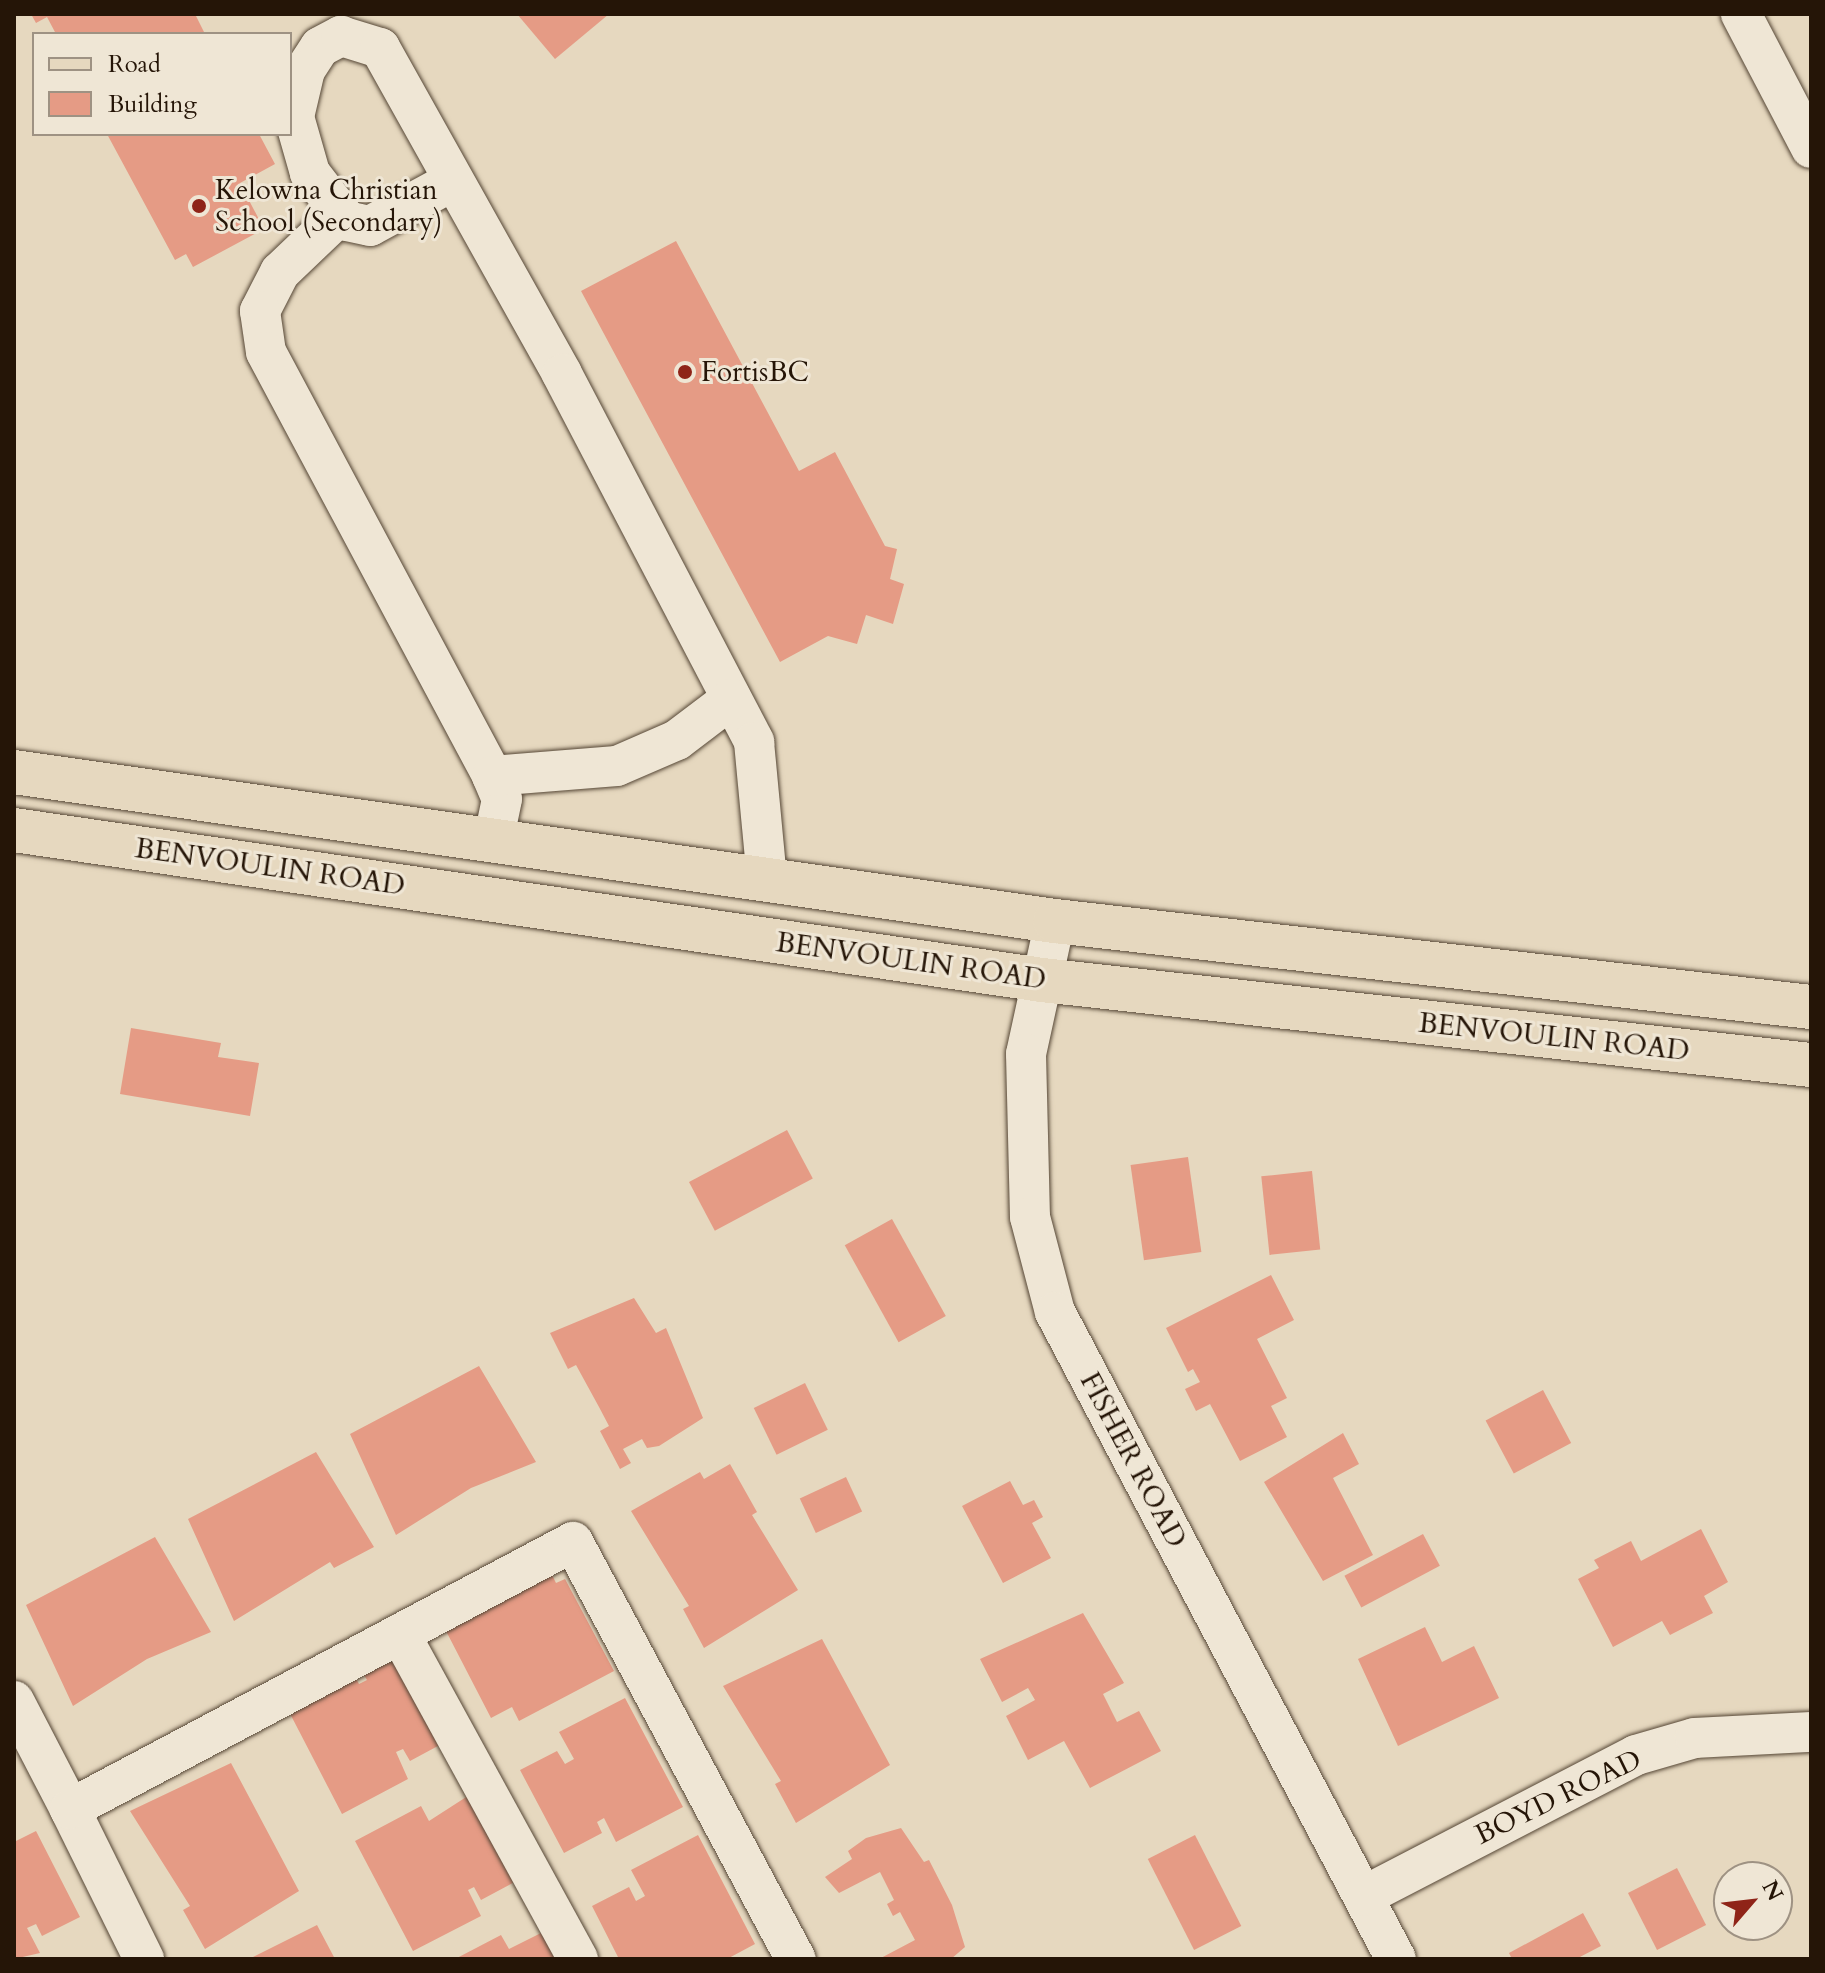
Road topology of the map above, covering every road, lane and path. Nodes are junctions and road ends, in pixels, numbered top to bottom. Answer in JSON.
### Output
{"nodes":[{"id":1,"x":1741,"y":14,"type":"edge"},
{"id":2,"x":1811,"y":148,"type":"edge"},
{"id":3,"x":451,"y":182,"type":"junction"},
{"id":4,"x":341,"y":214,"type":"junction"},
{"id":5,"x":731,"y":699,"type":"junction"},
{"id":6,"x":14,"y":772,"type":"edge"},
{"id":7,"x":492,"y":776,"type":"junction"},
{"id":8,"x":14,"y":830,"type":"edge"},
{"id":9,"x":493,"y":842,"type":"junction"},
{"id":10,"x":767,"y":879,"type":"junction"},
{"id":11,"x":1055,"y":921,"type":"junction"},
{"id":12,"x":1042,"y":980,"type":"junction"},
{"id":13,"x":1811,"y":1007,"type":"edge"},
{"id":14,"x":1811,"y":1065,"type":"edge"},
{"id":15,"x":400,"y":1634,"type":"junction"},
{"id":16,"x":14,"y":1701,"type":"edge"},
{"id":17,"x":1811,"y":1732,"type":"edge"},
{"id":18,"x":70,"y":1809,"type":"junction"},
{"id":19,"x":1364,"y":1896,"type":"junction"},
{"id":20,"x":144,"y":1959,"type":"edge"},
{"id":21,"x":578,"y":1959,"type":"edge"},
{"id":22,"x":796,"y":1959,"type":"edge"},
{"id":23,"x":1396,"y":1959,"type":"edge"}],
"edges":[{"from":1,"to":2,"type":"street"},
{"from":3,"to":4,"type":"street"},
{"from":3,"to":4,"type":"street"},
{"from":3,"to":5,"type":"street"},
{"from":4,"to":7,"type":"street"},
{"from":5,"to":7,"type":"street"},
{"from":5,"to":10,"type":"street"},
{"from":6,"to":9,"type":"main road","name":"BENVOULIN ROAD"},
{"from":7,"to":9,"type":"street"},
{"from":8,"to":12,"type":"main road","name":"BENVOULIN ROAD"},
{"from":9,"to":10,"type":"main road","name":"BENVOULIN ROAD"},
{"from":10,"to":11,"type":"main road","name":"BENVOULIN ROAD"},
{"from":11,"to":12,"type":"street","name":"FISHER ROAD"},
{"from":11,"to":13,"type":"main road","name":"BENVOULIN ROAD"},
{"from":12,"to":14,"type":"main road","name":"BENVOULIN ROAD"},
{"from":12,"to":19,"type":"street","name":"FISHER ROAD"},
{"from":15,"to":18,"type":"street"},
{"from":15,"to":21,"type":"street"},
{"from":15,"to":22,"type":"street"},
{"from":16,"to":18,"type":"street"},
{"from":17,"to":19,"type":"street","name":"BOYD ROAD"},
{"from":18,"to":20,"type":"street"},
{"from":19,"to":23,"type":"street","name":"FISHER ROAD"}]}
